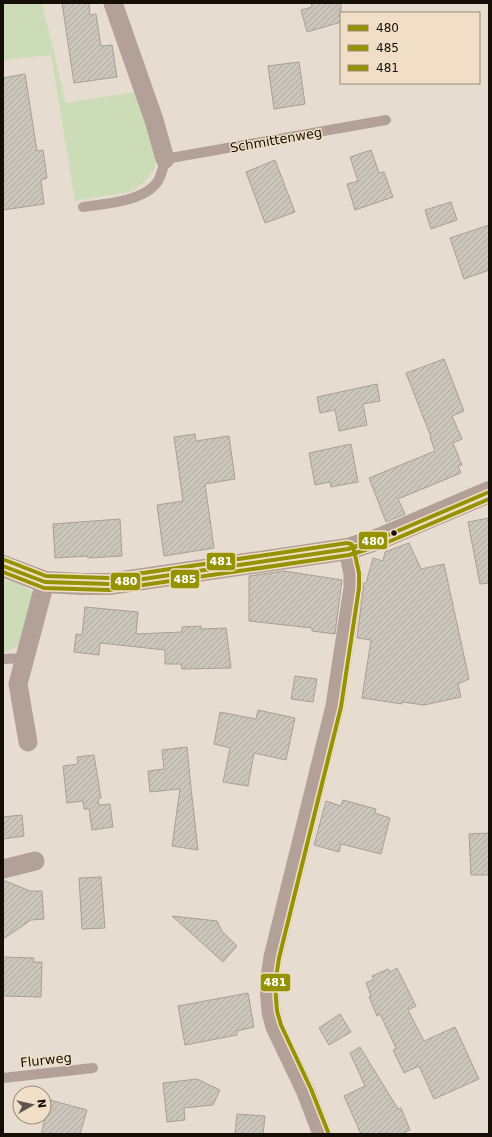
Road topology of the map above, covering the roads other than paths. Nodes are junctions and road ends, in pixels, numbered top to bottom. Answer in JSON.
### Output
{"nodes":[{"id":1,"x":113,"y":3,"type":"edge"},
{"id":2,"x":386,"y":120,"type":"dead end"},
{"id":3,"x":165,"y":159,"type":"junction"},
{"id":4,"x":83,"y":207,"type":"dead end"},
{"id":5,"x":489,"y":492,"type":"edge"},
{"id":6,"x":348,"y":549,"type":"junction"},
{"id":7,"x":3,"y":566,"type":"edge"},
{"id":8,"x":45,"y":582,"type":"junction"},
{"id":9,"x":25,"y":658,"type":"junction"},
{"id":10,"x":3,"y":659,"type":"edge"},
{"id":11,"x":28,"y":742,"type":"dead end"},
{"id":12,"x":35,"y":861,"type":"dead end"},
{"id":13,"x":3,"y":869,"type":"edge"},
{"id":14,"x":93,"y":1068,"type":"dead end"},
{"id":15,"x":3,"y":1078,"type":"edge"},
{"id":16,"x":322,"y":1134,"type":"edge"}],
"edges":[{"from":1,"to":3,"type":"street"},
{"from":2,"to":3,"type":"lane","name":"Schmittenweg"},
{"from":3,"to":4,"type":"lane"},
{"from":5,"to":6,"type":"main road"},
{"from":6,"to":8,"type":"main road"},
{"from":6,"to":16,"type":"street"},
{"from":7,"to":8,"type":"main road"},
{"from":8,"to":9,"type":"street"},
{"from":9,"to":10,"type":"lane"},
{"from":9,"to":11,"type":"street"},
{"from":12,"to":13,"type":"street"},
{"from":14,"to":15,"type":"lane","name":"Flurweg"}]}
